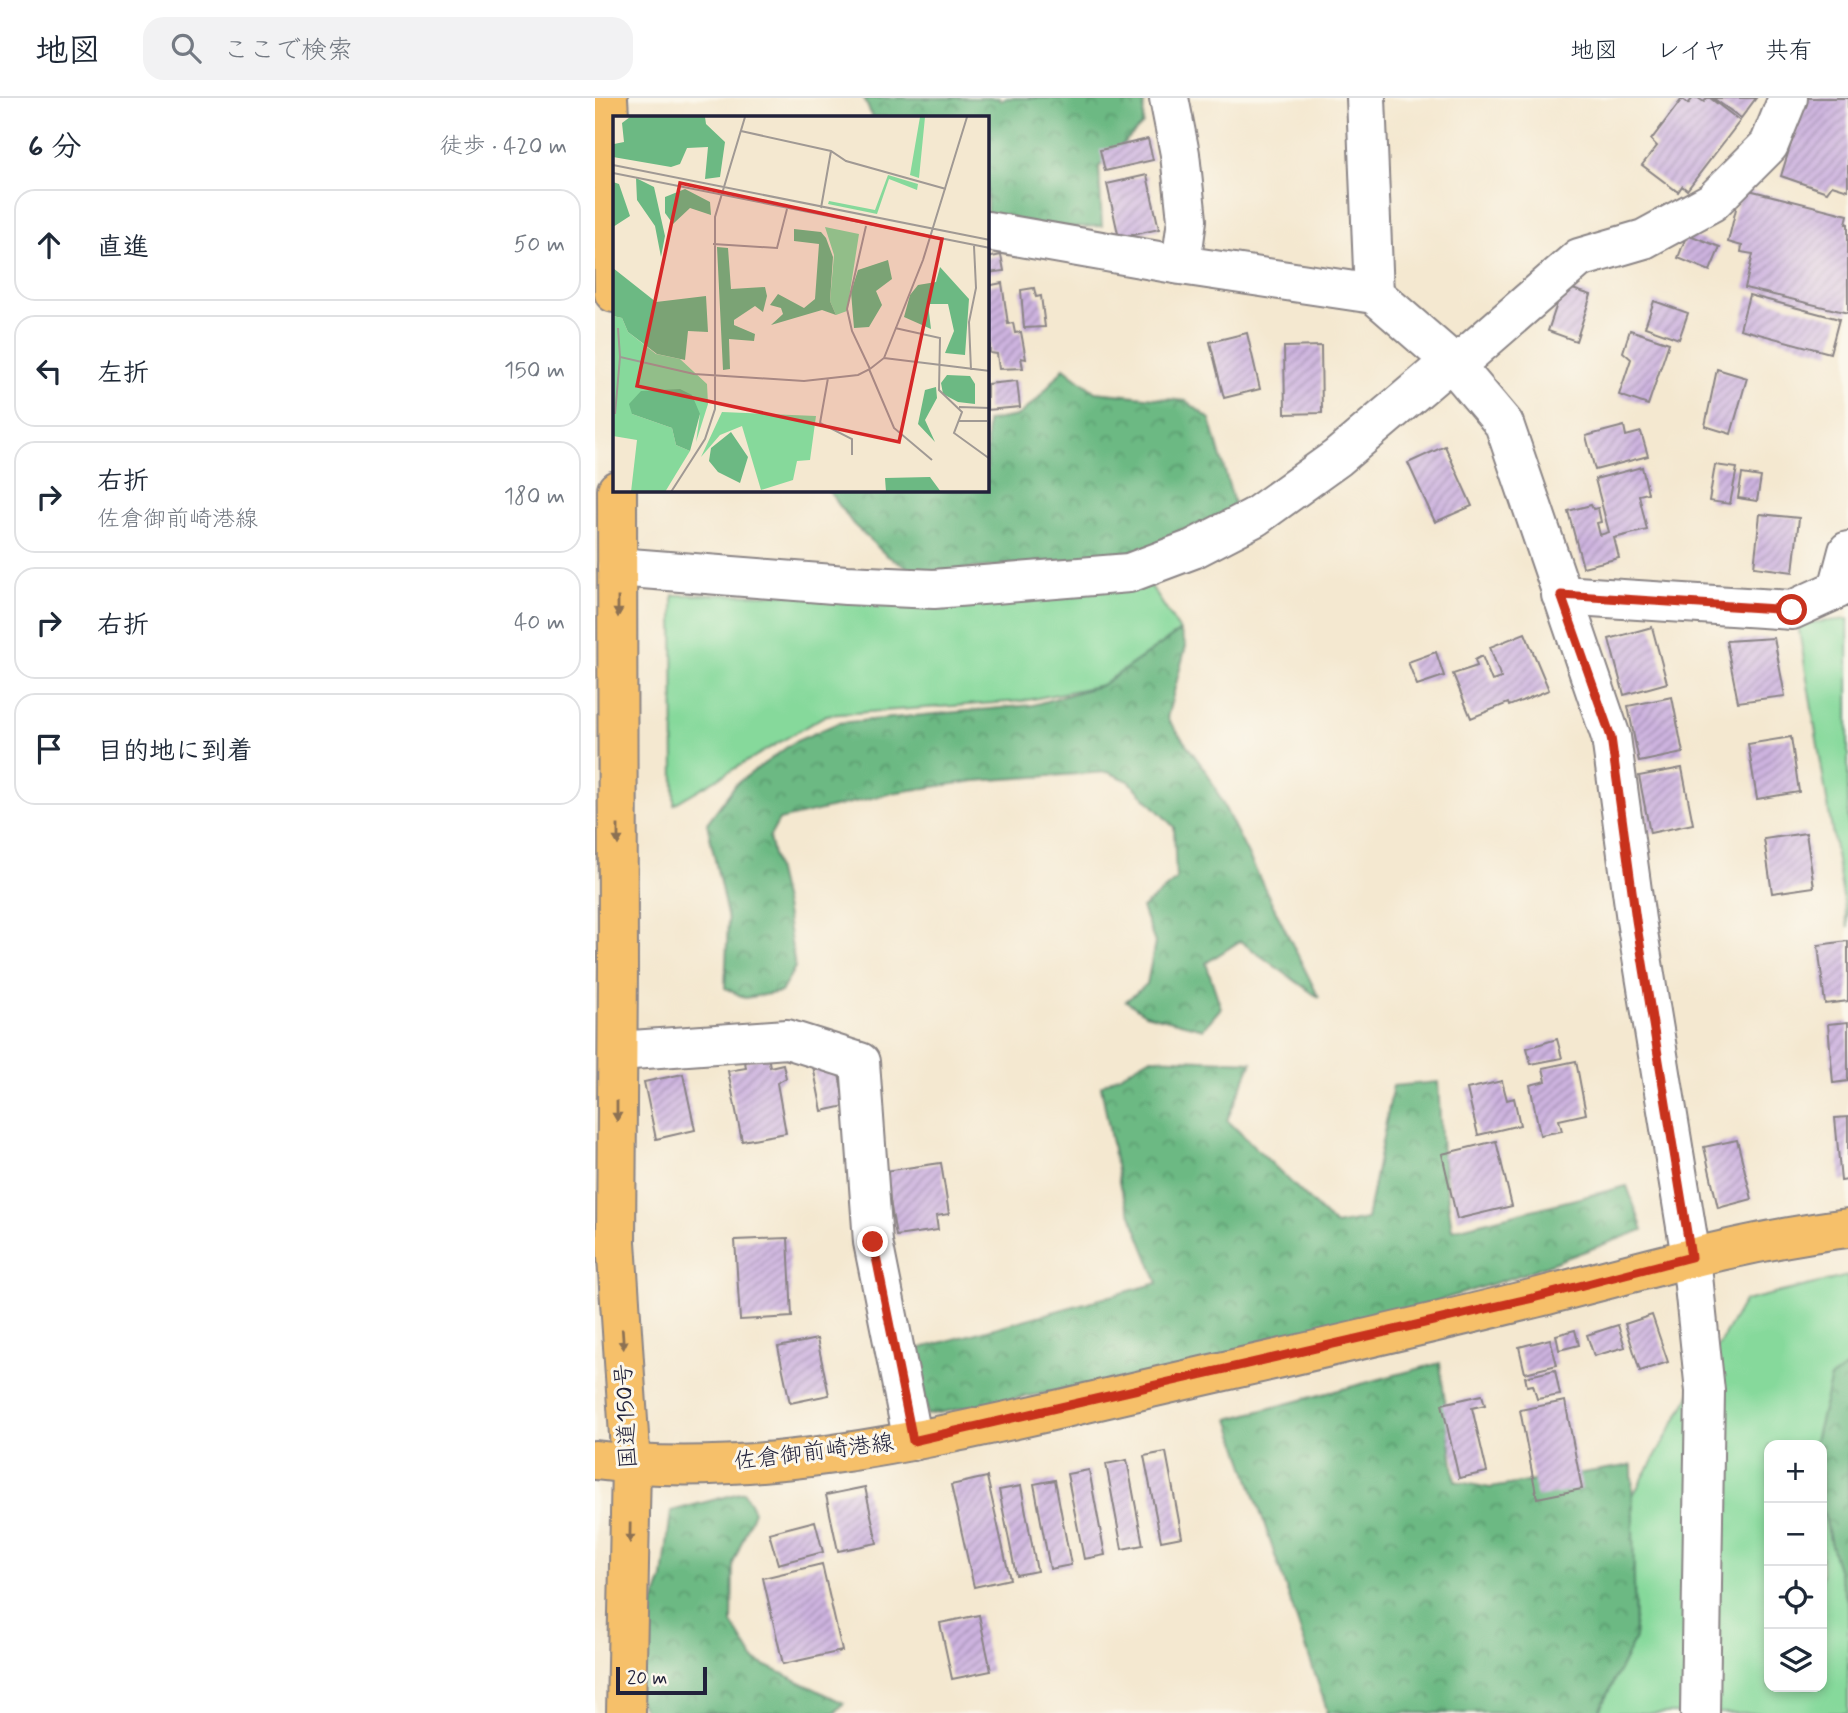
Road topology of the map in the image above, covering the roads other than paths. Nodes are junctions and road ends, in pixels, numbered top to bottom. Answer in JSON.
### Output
{"nodes":[{"id":1,"x":607,"y":98,"type":"edge"},
{"id":2,"x":1169,"y":98,"type":"edge"},
{"id":3,"x":1366,"y":98,"type":"edge"},
{"id":4,"x":1789,"y":98,"type":"edge"},
{"id":5,"x":607,"y":166,"type":"edge"},
{"id":6,"x":989,"y":231,"type":"edge"},
{"id":7,"x":1181,"y":265,"type":"junction"},
{"id":8,"x":613,"y":275,"type":"edge"},
{"id":9,"x":1374,"y":294,"type":"junction"},
{"id":10,"x":1453,"y":363,"type":"junction"},
{"id":11,"x":617,"y":492,"type":"edge"},
{"id":12,"x":1848,"y":551,"type":"edge"},
{"id":13,"x":617,"y":566,"type":"junction"},
{"id":14,"x":1561,"y":595,"type":"junction"},
{"id":15,"x":618,"y":1051,"type":"junction"},
{"id":16,"x":1848,"y":1228,"type":"edge"},
{"id":17,"x":1691,"y":1257,"type":"junction"},
{"id":18,"x":913,"y":1441,"type":"junction"},
{"id":19,"x":613,"y":1462,"type":"edge"},
{"id":20,"x":626,"y":1713,"type":"edge"},
{"id":21,"x":1700,"y":1713,"type":"edge"}],
"edges":[{"from":1,"to":5,"type":"main road"},
{"from":2,"to":7,"type":"street"},
{"from":3,"to":9,"type":"street"},
{"from":4,"to":10,"type":"street"},
{"from":5,"to":8,"type":"main road"},
{"from":6,"to":7,"type":"street"},
{"from":7,"to":9,"type":"street"},
{"from":9,"to":10,"type":"street"},
{"from":10,"to":13,"type":"street"},
{"from":10,"to":14,"type":"street"},
{"from":11,"to":13,"type":"main road","name":"国道150号"},
{"from":12,"to":14,"type":"street"},
{"from":13,"to":15,"type":"main road","name":"国道150号","one_way":true},
{"from":14,"to":17,"type":"street"},
{"from":15,"to":18,"type":"street"},
{"from":15,"to":19,"type":"main road","name":"国道150号","one_way":true},
{"from":16,"to":17,"type":"main road","name":"佐倉御前崎港線"},
{"from":17,"to":18,"type":"main road","name":"佐倉御前崎港線"},
{"from":17,"to":21,"type":"street"},
{"from":18,"to":19,"type":"main road","name":"佐倉御前崎港線"},
{"from":19,"to":20,"type":"main road","name":"国道150号","one_way":true}]}
